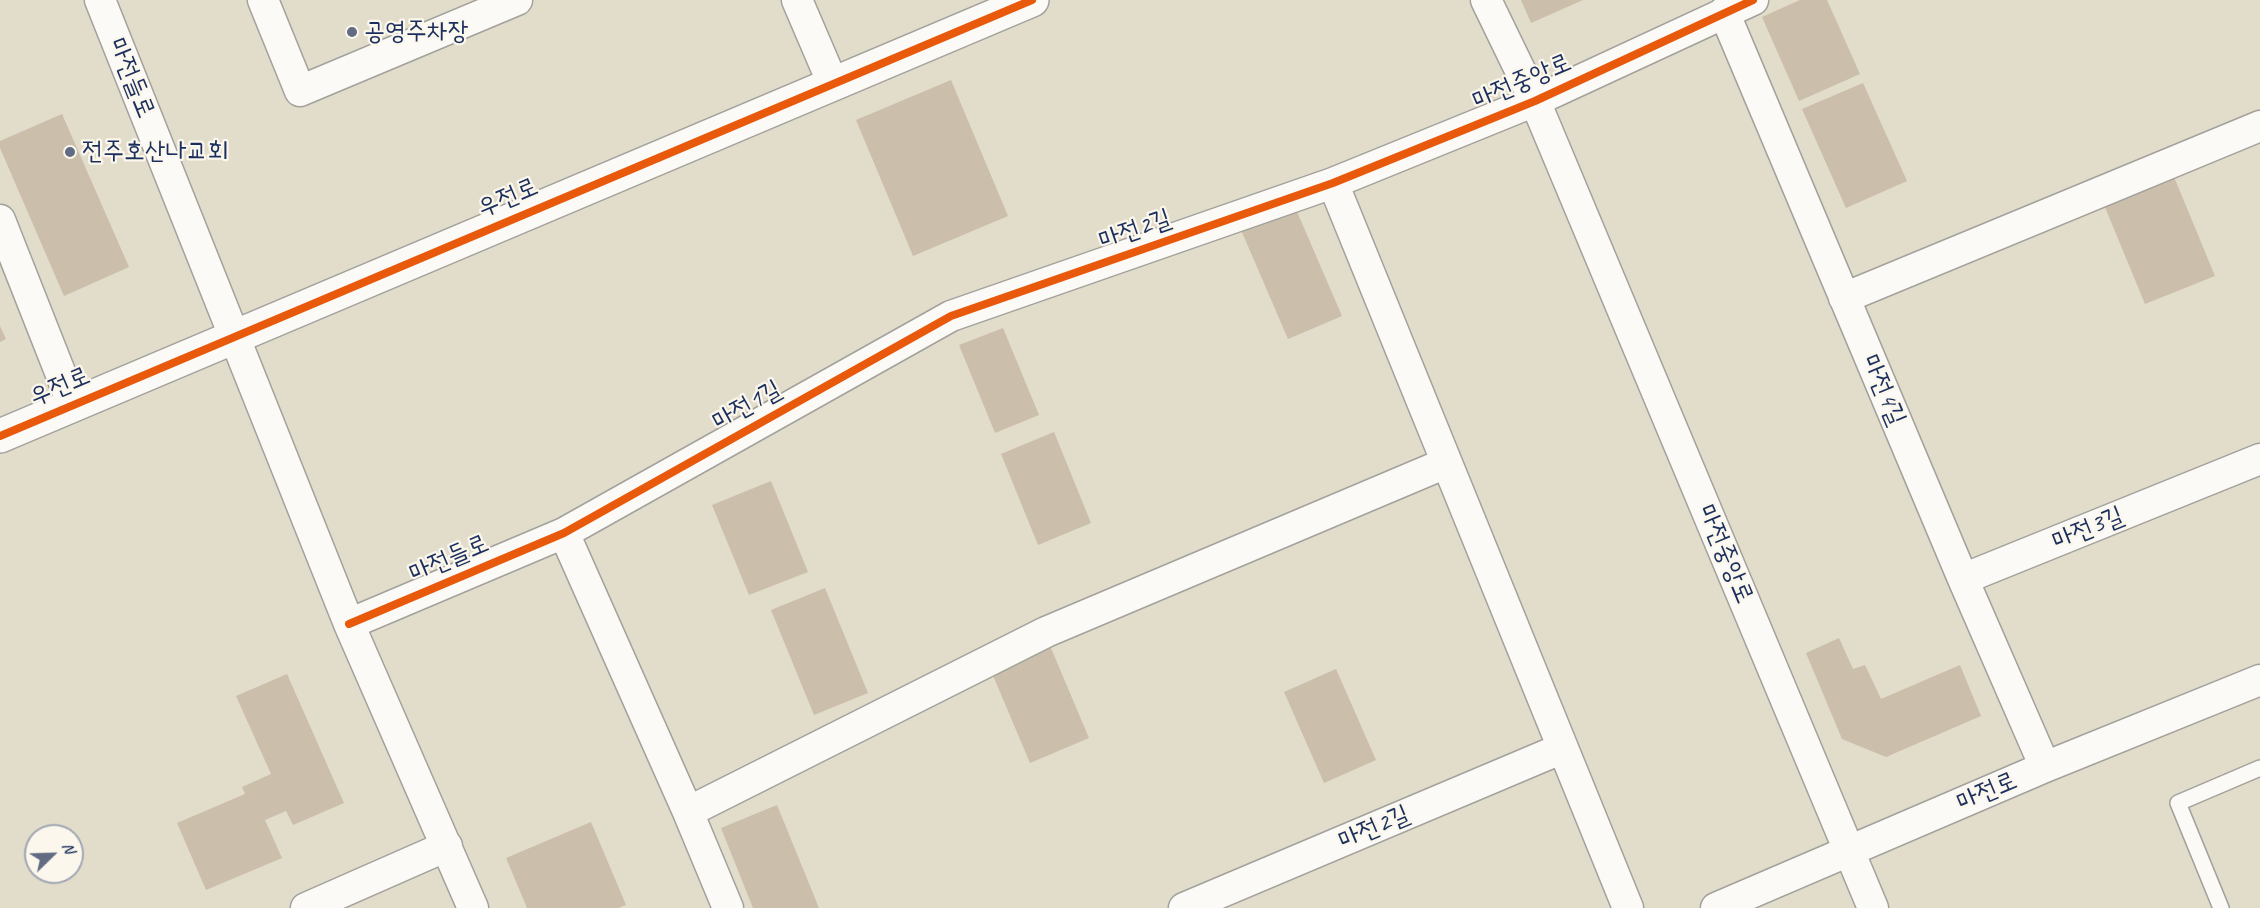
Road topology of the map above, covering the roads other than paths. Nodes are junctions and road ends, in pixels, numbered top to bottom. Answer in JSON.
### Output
{"nodes":[{"id":1,"x":100,"y":0,"type":"edge"},
{"id":2,"x":263,"y":0,"type":"edge"},
{"id":3,"x":517,"y":0,"type":"edge"},
{"id":4,"x":797,"y":0,"type":"edge"},
{"id":5,"x":1032,"y":0,"type":"edge"},
{"id":6,"x":1486,"y":0,"type":"edge"},
{"id":7,"x":1753,"y":0,"type":"edge"},
{"id":8,"x":1724,"y":12,"type":"junction"},
{"id":9,"x":833,"y":84,"type":"junction"},
{"id":10,"x":1535,"y":101,"type":"junction"},
{"id":11,"x":2260,"y":126,"type":"edge"},
{"id":12,"x":1333,"y":183,"type":"junction"},
{"id":13,"x":1,"y":224,"type":"edge"},
{"id":14,"x":1844,"y":298,"type":"junction"},
{"id":15,"x":951,"y":316,"type":"joint"},
{"id":16,"x":234,"y":337,"type":"junction"},
{"id":17,"x":73,"y":405,"type":"junction"},
{"id":18,"x":0,"y":436,"type":"edge"},
{"id":19,"x":2260,"y":459,"type":"edge"},
{"id":20,"x":1446,"y":463,"type":"junction"},
{"id":21,"x":564,"y":533,"type":"junction"},
{"id":22,"x":1963,"y":579,"type":"junction"},
{"id":23,"x":349,"y":624,"type":"junction"},
{"id":24,"x":2260,"y":680,"type":"edge"},
{"id":25,"x":1563,"y":748,"type":"junction"},
{"id":26,"x":2045,"y":767,"type":"junction"},
{"id":27,"x":2260,"y":768,"type":"edge"},
{"id":28,"x":688,"y":812,"type":"junction"},
{"id":29,"x":447,"y":846,"type":"junction"},
{"id":30,"x":1850,"y":851,"type":"junction"},
{"id":31,"x":306,"y":908,"type":"edge"},
{"id":32,"x":473,"y":908,"type":"edge"},
{"id":33,"x":728,"y":908,"type":"edge"},
{"id":34,"x":1184,"y":908,"type":"edge"},
{"id":35,"x":1628,"y":908,"type":"edge"},
{"id":36,"x":1716,"y":908,"type":"edge"},
{"id":37,"x":1873,"y":908,"type":"edge"},
{"id":38,"x":2221,"y":908,"type":"edge"}],
"edges":[{"from":1,"to":16,"type":"street","name":"마전들로"},
{"from":2,"to":3,"type":"street"},
{"from":4,"to":9,"type":"street"},
{"from":5,"to":9,"type":"street","name":"우전로"},
{"from":6,"to":10,"type":"street","name":"마전중앙로"},
{"from":7,"to":8,"type":"street"},
{"from":8,"to":10,"type":"street","name":"마전중앙로"},
{"from":8,"to":14,"type":"street","name":"마전4길"},
{"from":9,"to":16,"type":"street","name":"우전로"},
{"from":10,"to":12,"type":"street","name":"마전중앙로"},
{"from":10,"to":30,"type":"street","name":"마전중앙로"},
{"from":11,"to":14,"type":"street"},
{"from":12,"to":15,"type":"street","name":"마전2길"},
{"from":12,"to":20,"type":"street"},
{"from":13,"to":17,"type":"street"},
{"from":14,"to":22,"type":"street","name":"마전4길"},
{"from":15,"to":21,"type":"street","name":"마전1길"},
{"from":16,"to":17,"type":"street","name":"우전로"},
{"from":16,"to":23,"type":"street","name":"마전들로"},
{"from":17,"to":18,"type":"street","name":"우전로"},
{"from":19,"to":22,"type":"street","name":"마전3길"},
{"from":20,"to":25,"type":"street"},
{"from":20,"to":28,"type":"street"},
{"from":21,"to":23,"type":"street","name":"마전들로"},
{"from":21,"to":28,"type":"street"},
{"from":22,"to":26,"type":"street","name":"마전4길"},
{"from":23,"to":29,"type":"street","name":"마전들로"},
{"from":24,"to":26,"type":"street","name":"마전로"},
{"from":25,"to":34,"type":"street","name":"마전2길"},
{"from":25,"to":35,"type":"street"},
{"from":26,"to":30,"type":"street","name":"마전로"},
{"from":27,"to":38,"type":"lane"},
{"from":28,"to":33,"type":"street"},
{"from":29,"to":31,"type":"street"},
{"from":29,"to":32,"type":"street","name":"마전들로"},
{"from":30,"to":36,"type":"street","name":"마전로"},
{"from":30,"to":37,"type":"street","name":"마전중앙로"}]}
